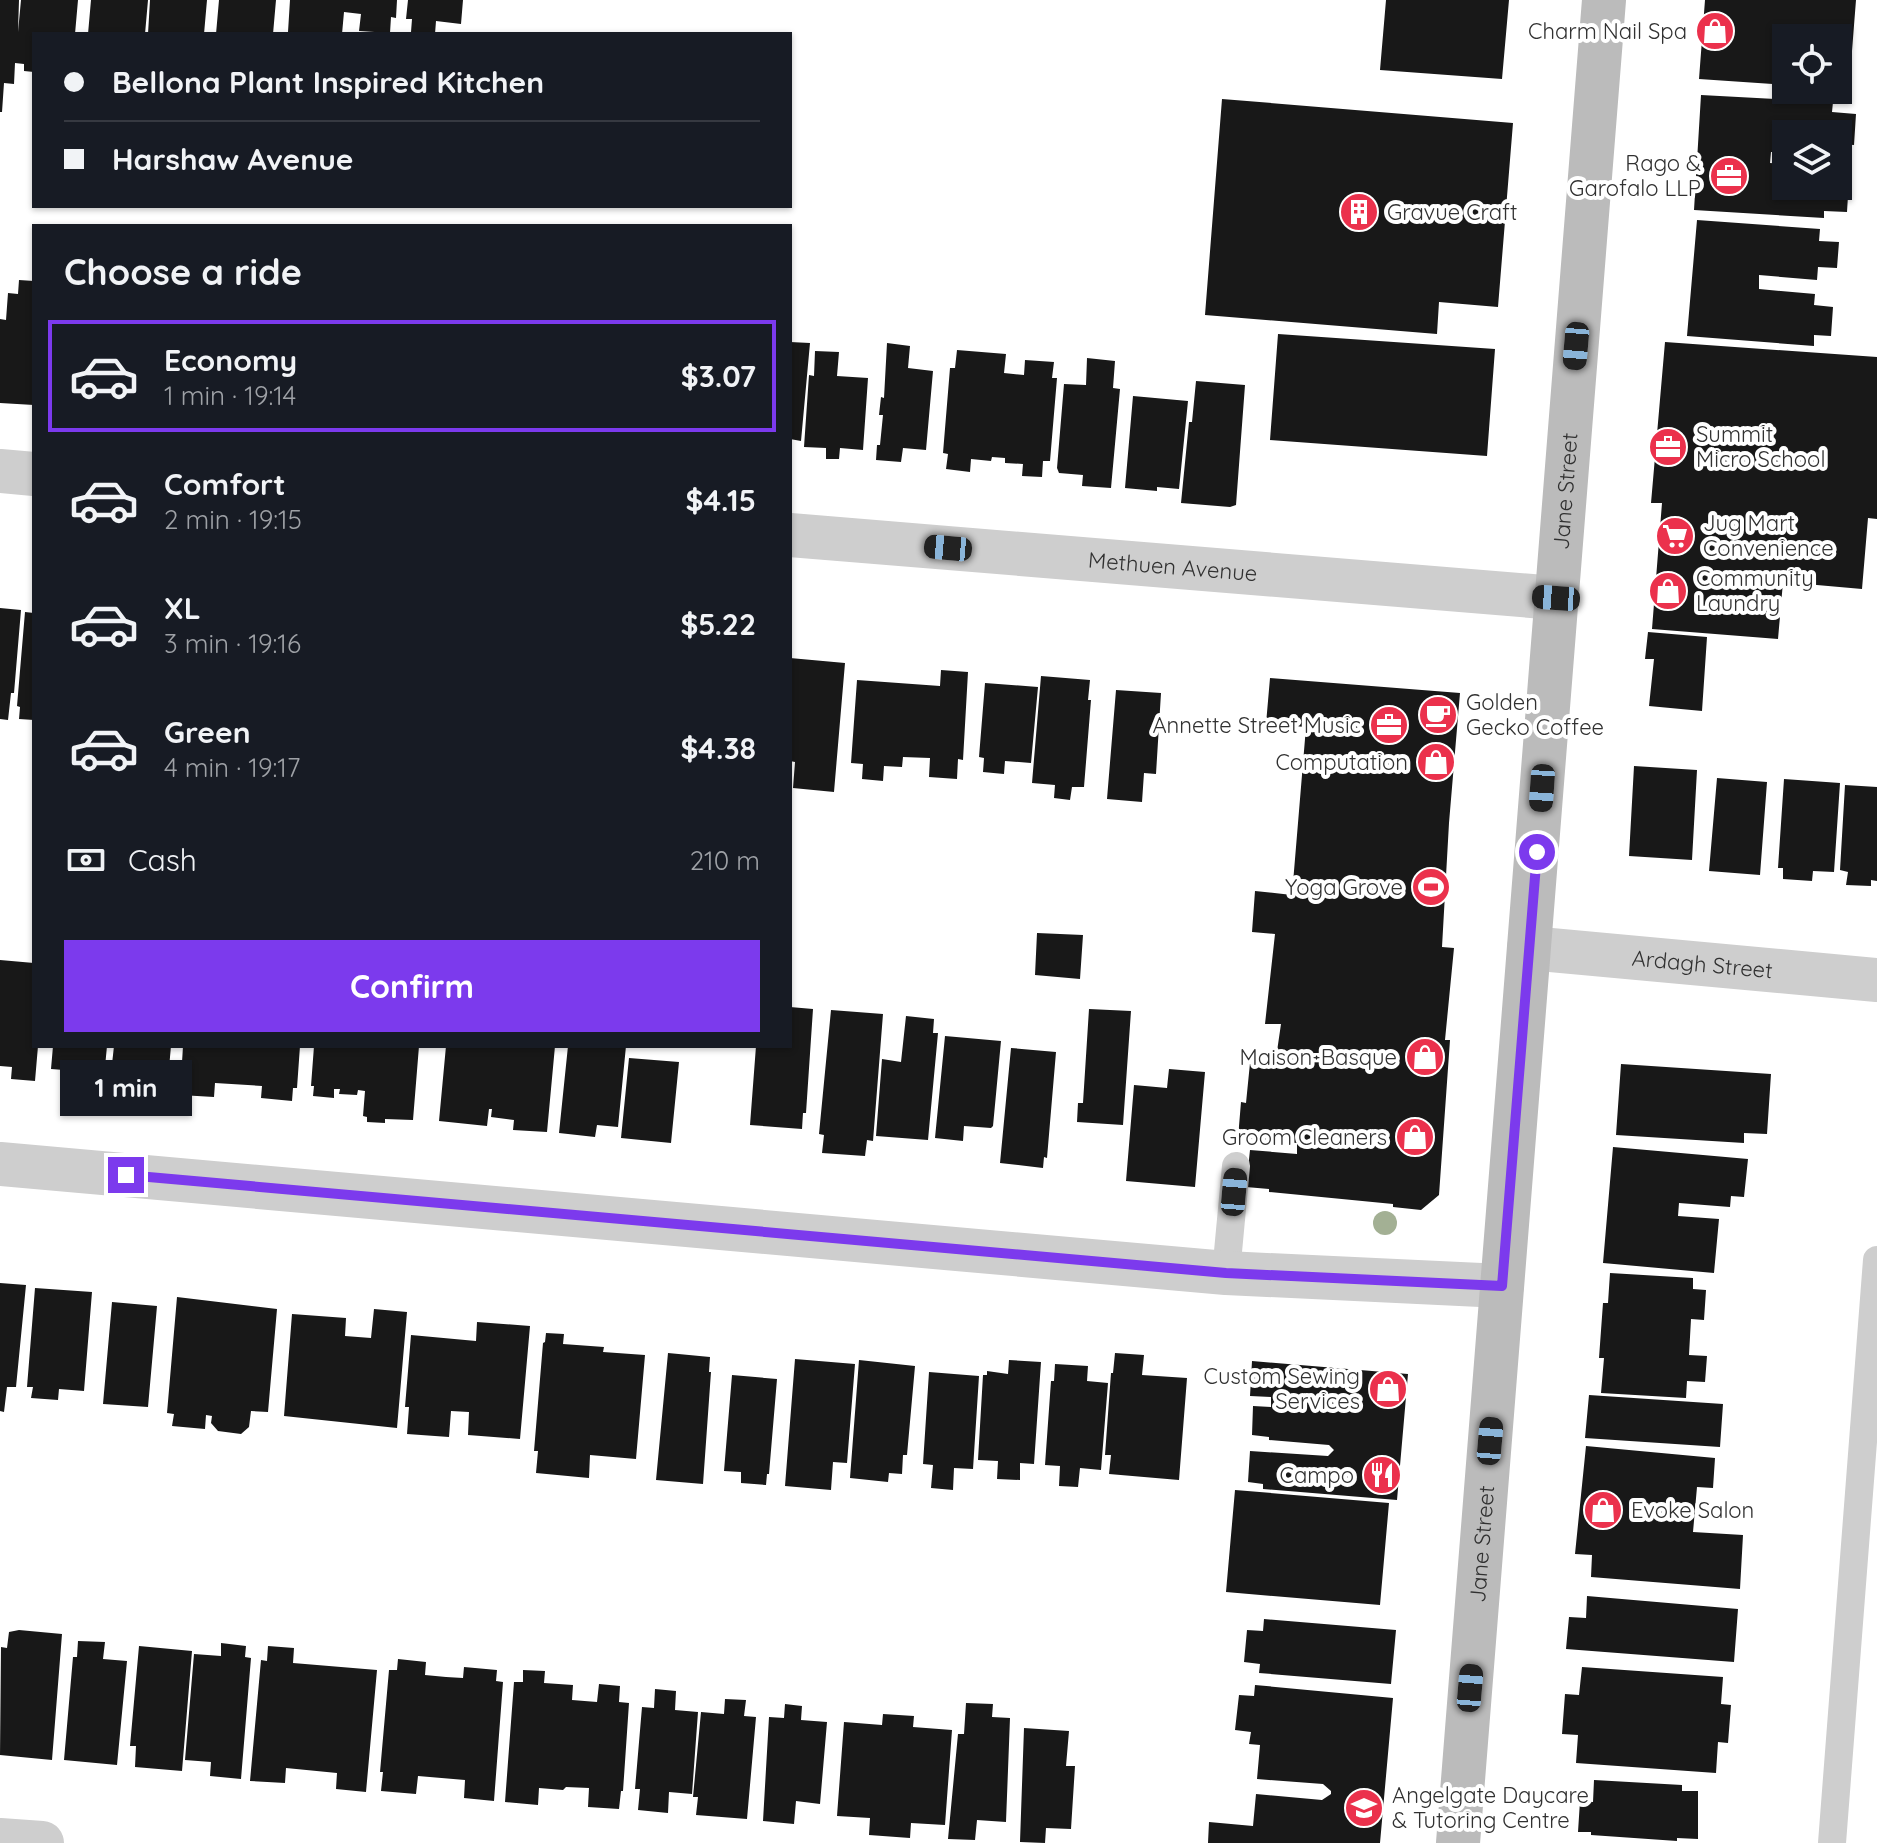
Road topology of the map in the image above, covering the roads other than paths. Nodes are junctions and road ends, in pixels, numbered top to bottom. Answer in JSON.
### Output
{"nodes":[{"id":1,"x":1604,"y":0,"type":"edge"},
{"id":2,"x":0,"y":471,"type":"edge"},
{"id":3,"x":32,"y":474,"type":"edge"},
{"id":4,"x":792,"y":535,"type":"edge"},
{"id":5,"x":1556,"y":598,"type":"junction"},
{"id":6,"x":1529,"y":948,"type":"junction"},
{"id":7,"x":1877,"y":980,"type":"edge"},
{"id":8,"x":0,"y":1164,"type":"edge"},
{"id":9,"x":1236,"y":1166,"type":"dead end"},
{"id":10,"x":1877,"y":1260,"type":"edge"},
{"id":11,"x":1226,"y":1273,"type":"junction"},
{"id":12,"x":1502,"y":1286,"type":"junction"},
{"id":13,"x":0,"y":1840,"type":"edge"},
{"id":14,"x":42,"y":1843,"type":"edge"},
{"id":15,"x":1458,"y":1843,"type":"edge"},
{"id":16,"x":1832,"y":1843,"type":"edge"}],
"edges":[{"from":1,"to":5,"type":"main road","name":"Jane Street"},
{"from":2,"to":3,"type":"street"},
{"from":4,"to":5,"type":"street","name":"Methuen Avenue"},
{"from":5,"to":6,"type":"main road","name":"Jane Street"},
{"from":6,"to":7,"type":"street","name":"Ardagh Street"},
{"from":6,"to":12,"type":"main road","name":"Jane Street"},
{"from":8,"to":11,"type":"street"},
{"from":9,"to":11,"type":"lane"},
{"from":10,"to":16,"type":"lane"},
{"from":11,"to":12,"type":"street"},
{"from":12,"to":15,"type":"main road","name":"Jane Street"},
{"from":13,"to":14,"type":"street"}]}
